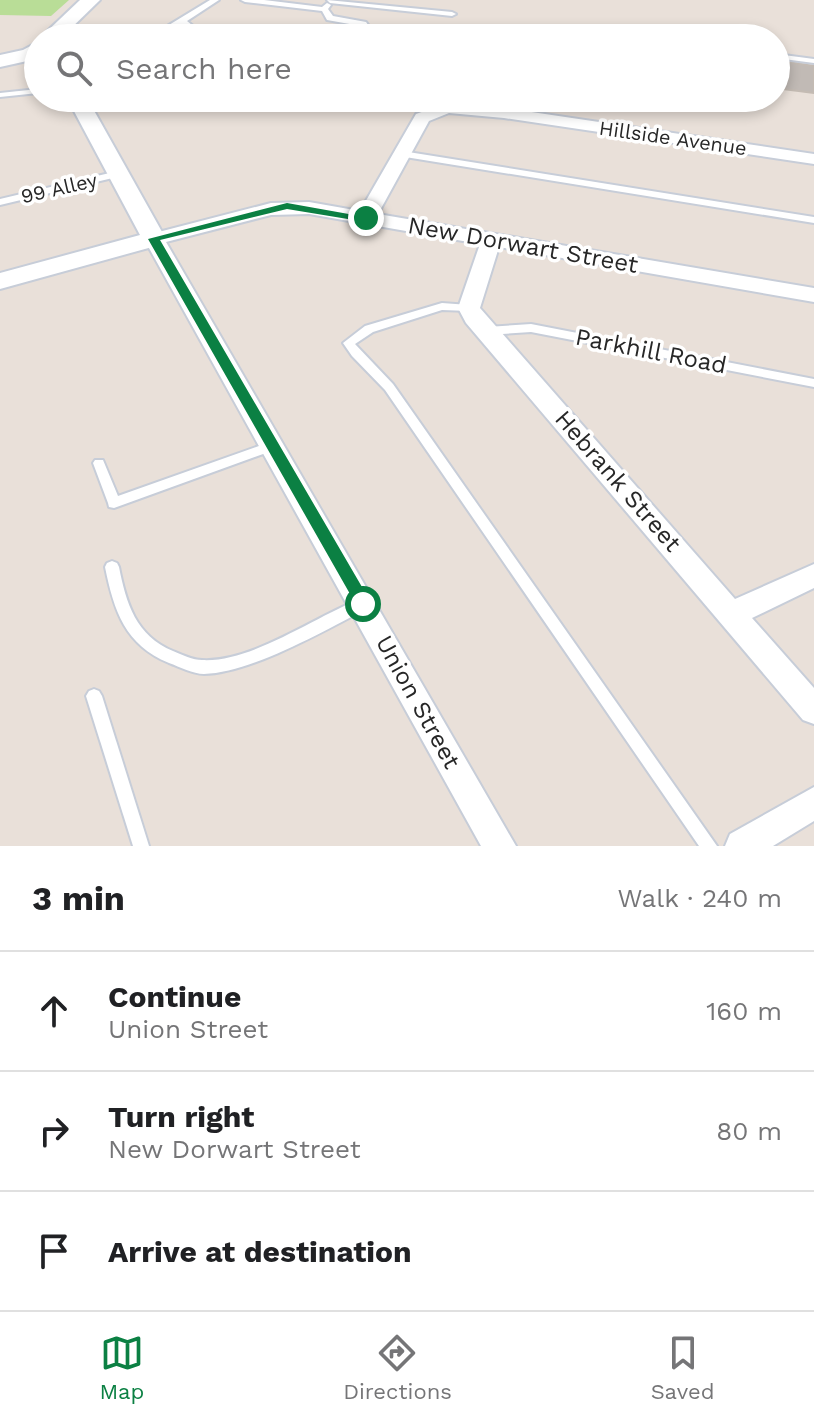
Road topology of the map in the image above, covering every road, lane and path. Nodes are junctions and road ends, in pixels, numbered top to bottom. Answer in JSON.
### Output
{"nodes":[{"id":1,"x":91,"y":0,"type":"edge"},
{"id":2,"x":215,"y":0,"type":"edge"},
{"id":3,"x":245,"y":0,"type":"edge"},
{"id":4,"x":330,"y":0,"type":"edge"},
{"id":5,"x":324,"y":9,"type":"junction"},
{"id":6,"x":452,"y":14,"type":"dead end"},
{"id":7,"x":183,"y":22,"type":"junction"},
{"id":8,"x":65,"y":24,"type":"edge"},
{"id":9,"x":180,"y":24,"type":"edge"},
{"id":10,"x":186,"y":24,"type":"edge"},
{"id":11,"x":363,"y":24,"type":"edge"},
{"id":12,"x":24,"y":56,"type":"edge"},
{"id":13,"x":790,"y":58,"type":"edge"},
{"id":14,"x":0,"y":61,"type":"edge"},
{"id":15,"x":814,"y":61,"type":"edge"},
{"id":16,"x":24,"y":92,"type":"edge"},
{"id":17,"x":0,"y":95,"type":"edge"},
{"id":18,"x":84,"y":112,"type":"edge"},
{"id":19,"x":434,"y":112,"type":"edge"},
{"id":20,"x":497,"y":112,"type":"edge"},
{"id":21,"x":402,"y":154,"type":"junction"},
{"id":22,"x":814,"y":159,"type":"edge"},
{"id":23,"x":118,"y":174,"type":"junction"},
{"id":24,"x":0,"y":202,"type":"edge"},
{"id":25,"x":366,"y":218,"type":"junction"},
{"id":26,"x":814,"y":220,"type":"edge"},
{"id":27,"x":154,"y":239,"type":"junction"},
{"id":28,"x":492,"y":239,"type":"junction"},
{"id":29,"x":0,"y":281,"type":"edge"},
{"id":30,"x":814,"y":295,"type":"edge"},
{"id":31,"x":469,"y":308,"type":"junction"},
{"id":32,"x":487,"y":331,"type":"junction"},
{"id":33,"x":814,"y":383,"type":"edge"},
{"id":34,"x":273,"y":446,"type":"junction"},
{"id":35,"x":99,"y":463,"type":"dead end"},
{"id":36,"x":112,"y":567,"type":"dead end"},
{"id":37,"x":814,"y":575,"type":"edge"},
{"id":38,"x":363,"y":604,"type":"junction"},
{"id":39,"x":732,"y":614,"type":"junction"},
{"id":40,"x":94,"y":696,"type":"dead end"},
{"id":41,"x":814,"y":710,"type":"edge"},
{"id":42,"x":814,"y":803,"type":"edge"},
{"id":43,"x":141,"y":846,"type":"edge"},
{"id":44,"x":499,"y":846,"type":"edge"},
{"id":45,"x":709,"y":846,"type":"edge"},
{"id":46,"x":742,"y":846,"type":"edge"}],
"edges":[{"from":1,"to":8,"type":"street"},
{"from":2,"to":7,"type":"lane"},
{"from":3,"to":5,"type":"lane"},
{"from":4,"to":5,"type":"lane"},
{"from":4,"to":6,"type":"lane"},
{"from":5,"to":11,"type":"lane"},
{"from":7,"to":9,"type":"lane"},
{"from":7,"to":10,"type":"lane"},
{"from":12,"to":14,"type":"street"},
{"from":13,"to":15,"type":"lane"},
{"from":16,"to":17,"type":"lane"},
{"from":18,"to":23,"type":"street","name":"Union Street"},
{"from":19,"to":21,"type":"street","name":"Hillside Avenue"},
{"from":20,"to":22,"type":"street","name":"Hillside Avenue"},
{"from":21,"to":25,"type":"street"},
{"from":21,"to":26,"type":"lane"},
{"from":23,"to":24,"type":"lane","name":"99 Alley"},
{"from":23,"to":27,"type":"street","name":"Union Street"},
{"from":25,"to":27,"type":"street","name":"New Dorwart Street"},
{"from":25,"to":28,"type":"street","name":"New Dorwart Street"},
{"from":27,"to":29,"type":"street","name":"New Dorwart Street"},
{"from":27,"to":34,"type":"street","name":"Union Street"},
{"from":28,"to":30,"type":"street","name":"New Dorwart Street"},
{"from":28,"to":31,"type":"street"},
{"from":31,"to":32,"type":"street","name":"Hebrank Street"},
{"from":31,"to":45,"type":"lane"},
{"from":32,"to":33,"type":"lane","name":"Parkhill Road"},
{"from":32,"to":39,"type":"street","name":"Hebrank Street"},
{"from":34,"to":35,"type":"lane"},
{"from":34,"to":38,"type":"street","name":"Union Street"},
{"from":36,"to":38,"type":"lane"},
{"from":37,"to":39,"type":"street"},
{"from":38,"to":44,"type":"street","name":"Union Street"},
{"from":39,"to":41,"type":"street","name":"Hebrank Street"},
{"from":40,"to":43,"type":"lane"},
{"from":42,"to":46,"type":"street"}]}
